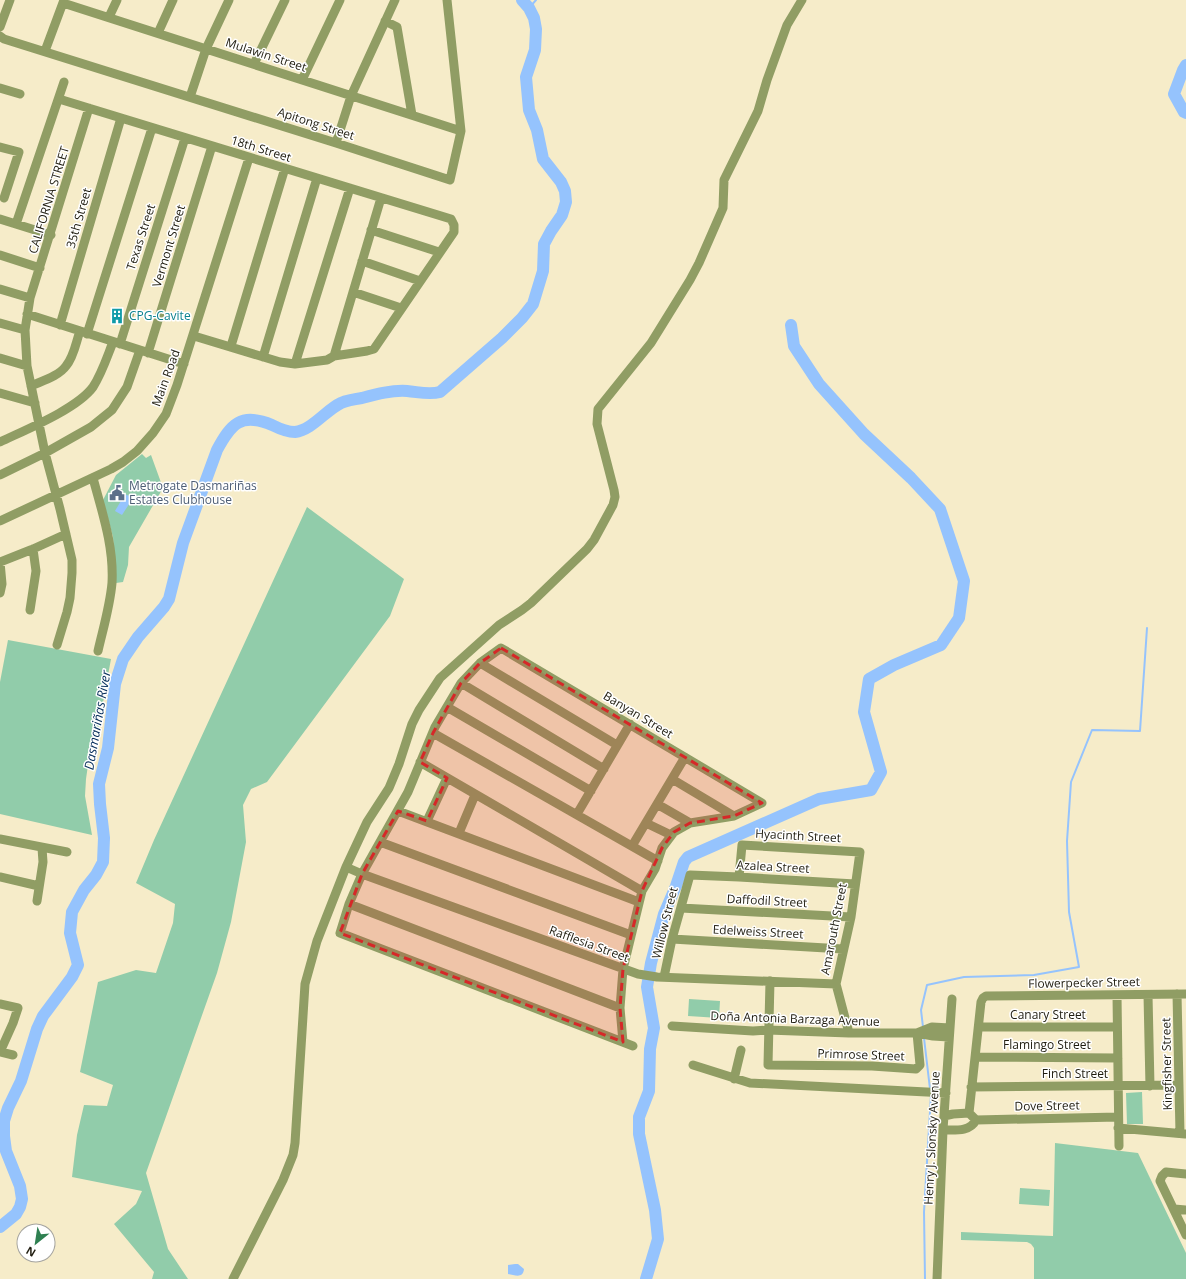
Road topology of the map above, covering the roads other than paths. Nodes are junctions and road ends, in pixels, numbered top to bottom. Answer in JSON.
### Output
{"nodes":[{"id":1,"x":10,"y":0,"type":"edge"},
{"id":2,"x":117,"y":0,"type":"edge"},
{"id":3,"x":173,"y":0,"type":"edge"},
{"id":4,"x":229,"y":0,"type":"edge"},
{"id":5,"x":285,"y":0,"type":"edge"},
{"id":6,"x":340,"y":0,"type":"edge"},
{"id":7,"x":395,"y":0,"type":"edge"},
{"id":8,"x":447,"y":0,"type":"edge"},
{"id":9,"x":802,"y":0,"type":"edge"},
{"id":10,"x":64,"y":1,"type":"edge"},
{"id":11,"x":109,"y":17,"type":"junction"},
{"id":12,"x":385,"y":20,"type":"junction"},
{"id":13,"x":0,"y":27,"type":"edge"},
{"id":14,"x":158,"y":33,"type":"junction"},
{"id":15,"x":0,"y":36,"type":"edge"},
{"id":16,"x":206,"y":49,"type":"junction"},
{"id":17,"x":45,"y":51,"type":"junction"},
{"id":18,"x":254,"y":64,"type":"junction"},
{"id":19,"x":302,"y":80,"type":"junction"},
{"id":20,"x":64,"y":82,"type":"dead end"},
{"id":21,"x":0,"y":88,"type":"edge"},
{"id":22,"x":20,"y":94,"type":"dead end"},
{"id":23,"x":351,"y":96,"type":"junction"},
{"id":24,"x":190,"y":97,"type":"junction"},
{"id":25,"x":58,"y":99,"type":"junction"},
{"id":26,"x":89,"y":108,"type":"junction"},
{"id":27,"x":412,"y":115,"type":"junction"},
{"id":28,"x":121,"y":118,"type":"junction"},
{"id":29,"x":152,"y":128,"type":"junction"},
{"id":30,"x":462,"y":131,"type":"junction"},
{"id":31,"x":185,"y":138,"type":"junction"},
{"id":32,"x":336,"y":143,"type":"junction"},
{"id":33,"x":212,"y":146,"type":"junction"},
{"id":34,"x":0,"y":147,"type":"edge"},
{"id":35,"x":249,"y":158,"type":"junction"},
{"id":36,"x":285,"y":168,"type":"junction"},
{"id":37,"x":317,"y":178,"type":"junction"},
{"id":38,"x":4,"y":183,"type":"edge"},
{"id":39,"x":350,"y":188,"type":"junction"},
{"id":40,"x":4,"y":198,"type":"dead end"},
{"id":41,"x":381,"y":198,"type":"junction"},
{"id":42,"x":0,"y":219,"type":"edge"},
{"id":43,"x":16,"y":224,"type":"junction"},
{"id":44,"x":371,"y":230,"type":"junction"},
{"id":45,"x":51,"y":235,"type":"junction"},
{"id":46,"x":439,"y":252,"type":"junction"},
{"id":47,"x":0,"y":255,"type":"edge"},
{"id":48,"x":362,"y":261,"type":"junction"},
{"id":49,"x":40,"y":268,"type":"junction"},
{"id":50,"x":420,"y":281,"type":"junction"},
{"id":51,"x":0,"y":289,"type":"edge"},
{"id":52,"x":353,"y":292,"type":"junction"},
{"id":53,"x":30,"y":298,"type":"junction"},
{"id":54,"x":401,"y":308,"type":"junction"},
{"id":55,"x":27,"y":314,"type":"junction"},
{"id":56,"x":0,"y":323,"type":"edge"},
{"id":57,"x":60,"y":325,"type":"junction"},
{"id":58,"x":25,"y":330,"type":"junction"},
{"id":59,"x":84,"y":332,"type":"junction"},
{"id":60,"x":194,"y":336,"type":"junction"},
{"id":61,"x":116,"y":343,"type":"junction"},
{"id":62,"x":231,"y":346,"type":"junction"},
{"id":63,"x":144,"y":352,"type":"junction"},
{"id":64,"x":263,"y":356,"type":"junction"},
{"id":65,"x":334,"y":356,"type":"junction"},
{"id":66,"x":0,"y":358,"type":"edge"},
{"id":67,"x":184,"y":364,"type":"junction"},
{"id":68,"x":295,"y":364,"type":"junction"},
{"id":69,"x":27,"y":366,"type":"junction"},
{"id":70,"x":31,"y":386,"type":"junction"},
{"id":71,"x":0,"y":393,"type":"edge"},
{"id":72,"x":35,"y":403,"type":"junction"},
{"id":73,"x":38,"y":423,"type":"junction"},
{"id":74,"x":0,"y":442,"type":"edge"},
{"id":75,"x":45,"y":453,"type":"junction"},
{"id":76,"x":0,"y":475,"type":"edge"},
{"id":77,"x":93,"y":478,"type":"junction"},
{"id":78,"x":56,"y":495,"type":"junction"},
{"id":79,"x":0,"y":521,"type":"edge"},
{"id":80,"x":66,"y":534,"type":"junction"},
{"id":81,"x":33,"y":549,"type":"junction"},
{"id":82,"x":0,"y":562,"type":"edge"},
{"id":83,"x":0,"y":593,"type":"edge"},
{"id":84,"x":30,"y":610,"type":"dead end"},
{"id":85,"x":57,"y":645,"type":"dead end"},
{"id":86,"x":98,"y":651,"type":"dead end"},
{"id":87,"x":480,"y":663,"type":"junction"},
{"id":88,"x":461,"y":684,"type":"junction"},
{"id":89,"x":447,"y":707,"type":"junction"},
{"id":90,"x":630,"y":724,"type":"junction"},
{"id":91,"x":433,"y":733,"type":"junction"},
{"id":92,"x":617,"y":745,"type":"junction"},
{"id":93,"x":685,"y":757,"type":"junction"},
{"id":94,"x":420,"y":762,"type":"junction"},
{"id":95,"x":604,"y":769,"type":"junction"},
{"id":96,"x":447,"y":778,"type":"junction"},
{"id":97,"x":672,"y":779,"type":"junction"},
{"id":98,"x":591,"y":791,"type":"junction"},
{"id":99,"x":475,"y":795,"type":"junction"},
{"id":100,"x":657,"y":804,"type":"junction"},
{"id":101,"x":398,"y":811,"type":"junction"},
{"id":102,"x":577,"y":814,"type":"junction"},
{"id":103,"x":734,"y":816,"type":"junction"},
{"id":104,"x":428,"y":821,"type":"junction"},
{"id":105,"x":646,"y":823,"type":"junction"},
{"id":106,"x":690,"y":823,"type":"junction"},
{"id":107,"x":459,"y":834,"type":"junction"},
{"id":108,"x":671,"y":835,"type":"junction"},
{"id":109,"x":0,"y":839,"type":"edge"},
{"id":110,"x":380,"y":842,"type":"junction"},
{"id":111,"x":632,"y":846,"type":"junction"},
{"id":112,"x":42,"y":848,"type":"junction"},
{"id":113,"x":67,"y":852,"type":"dead end"},
{"id":114,"x":860,"y":852,"type":"joint"},
{"id":115,"x":658,"y":861,"type":"junction"},
{"id":116,"x":346,"y":867,"type":"junction"},
{"id":117,"x":362,"y":874,"type":"junction"},
{"id":118,"x":690,"y":875,"type":"joint"},
{"id":119,"x":739,"y":877,"type":"junction"},
{"id":120,"x":0,"y":878,"type":"edge"},
{"id":121,"x":855,"y":884,"type":"junction"},
{"id":122,"x":39,"y":886,"type":"junction"},
{"id":123,"x":642,"y":891,"type":"junction"},
{"id":124,"x":37,"y":901,"type":"dead end"},
{"id":125,"x":639,"y":902,"type":"junction"},
{"id":126,"x":349,"y":904,"type":"junction"},
{"id":127,"x":681,"y":908,"type":"junction"},
{"id":128,"x":851,"y":917,"type":"junction"},
{"id":129,"x":631,"y":935,"type":"junction"},
{"id":130,"x":672,"y":939,"type":"junction"},
{"id":131,"x":843,"y":949,"type":"junction"},
{"id":132,"x":623,"y":969,"type":"junction"},
{"id":133,"x":661,"y":977,"type":"junction"},
{"id":134,"x":770,"y":981,"type":"junction"},
{"id":135,"x":836,"y":984,"type":"junction"},
{"id":136,"x":1148,"y":994,"type":"junction"},
{"id":137,"x":1182,"y":994,"type":"edge"},
{"id":138,"x":1117,"y":995,"type":"junction"},
{"id":139,"x":952,"y":998,"type":"dead end"},
{"id":140,"x":0,"y":1004,"type":"edge"},
{"id":141,"x":620,"y":1008,"type":"junction"},
{"id":142,"x":672,"y":1026,"type":"dead end"},
{"id":143,"x":979,"y":1027,"type":"junction"},
{"id":144,"x":1117,"y":1027,"type":"junction"},
{"id":145,"x":768,"y":1030,"type":"junction"},
{"id":146,"x":950,"y":1032,"type":"junction"},
{"id":147,"x":849,"y":1033,"type":"junction"},
{"id":148,"x":917,"y":1033,"type":"junction"},
{"id":149,"x":623,"y":1042,"type":"junction"},
{"id":150,"x":633,"y":1046,"type":"dead end"},
{"id":151,"x":741,"y":1050,"type":"dead end"},
{"id":152,"x":0,"y":1052,"type":"edge"},
{"id":153,"x":13,"y":1054,"type":"dead end"},
{"id":154,"x":975,"y":1057,"type":"junction"},
{"id":155,"x":1118,"y":1058,"type":"junction"},
{"id":156,"x":693,"y":1065,"type":"dead end"},
{"id":157,"x":734,"y":1079,"type":"junction"},
{"id":158,"x":1118,"y":1086,"type":"junction"},
{"id":159,"x":1150,"y":1086,"type":"junction"},
{"id":160,"x":1179,"y":1086,"type":"junction"},
{"id":161,"x":971,"y":1087,"type":"junction"},
{"id":162,"x":946,"y":1093,"type":"junction"},
{"id":163,"x":969,"y":1113,"type":"junction"},
{"id":164,"x":944,"y":1116,"type":"junction"},
{"id":165,"x":1118,"y":1117,"type":"junction"},
{"id":166,"x":976,"y":1120,"type":"junction"},
{"id":167,"x":1118,"y":1128,"type":"junction"},
{"id":168,"x":943,"y":1130,"type":"junction"},
{"id":169,"x":1183,"y":1133,"type":"edge"},
{"id":170,"x":1119,"y":1146,"type":"dead end"},
{"id":171,"x":1186,"y":1174,"type":"edge"},
{"id":172,"x":1174,"y":1209,"type":"junction"},
{"id":173,"x":1186,"y":1210,"type":"edge"},
{"id":174,"x":1186,"y":1235,"type":"edge"},
{"id":175,"x":233,"y":1279,"type":"edge"},
{"id":176,"x":937,"y":1279,"type":"edge"}],
"edges":[{"from":1,"to":13,"type":"street"},
{"from":2,"to":11,"type":"street"},
{"from":3,"to":14,"type":"street"},
{"from":4,"to":16,"type":"street"},
{"from":5,"to":18,"type":"street"},
{"from":6,"to":19,"type":"street"},
{"from":7,"to":12,"type":"street"},
{"from":8,"to":30,"type":"street","name":"Apitong Street"},
{"from":9,"to":116,"type":"street"},
{"from":10,"to":11,"type":"street","name":"Mulawin Street"},
{"from":10,"to":17,"type":"street"},
{"from":11,"to":14,"type":"street","name":"Mulawin Street"},
{"from":12,"to":23,"type":"street"},
{"from":12,"to":27,"type":"street"},
{"from":14,"to":16,"type":"street","name":"Mulawin Street"},
{"from":15,"to":17,"type":"street","name":"Apitong Street"},
{"from":16,"to":18,"type":"street","name":"Mulawin Street"},
{"from":16,"to":24,"type":"street"},
{"from":17,"to":24,"type":"street","name":"Apitong Street"},
{"from":18,"to":19,"type":"street","name":"Mulawin Street"},
{"from":19,"to":23,"type":"street","name":"Mulawin Street"},
{"from":20,"to":25,"type":"street"},
{"from":21,"to":22,"type":"street"},
{"from":23,"to":27,"type":"street","name":"Mulawin Street"},
{"from":23,"to":32,"type":"street"},
{"from":24,"to":32,"type":"street","name":"Apitong Street"},
{"from":25,"to":26,"type":"street","name":"18th Street"},
{"from":25,"to":43,"type":"street"},
{"from":26,"to":28,"type":"street","name":"18th Street"},
{"from":26,"to":45,"type":"street","name":"CALIFORNIA STREET"},
{"from":27,"to":30,"type":"street","name":"Mulawin Street"},
{"from":28,"to":29,"type":"street","name":"18th Street"},
{"from":28,"to":57,"type":"street","name":"35th Street"},
{"from":29,"to":31,"type":"street","name":"18th Street"},
{"from":29,"to":59,"type":"street"},
{"from":30,"to":32,"type":"street","name":"Apitong Street"},
{"from":31,"to":33,"type":"street","name":"18th Street"},
{"from":31,"to":61,"type":"street","name":"Texas Street"},
{"from":33,"to":35,"type":"street","name":"18th Street"},
{"from":33,"to":63,"type":"street","name":"Vermont Street"},
{"from":34,"to":38,"type":"street"},
{"from":35,"to":36,"type":"street","name":"18th Street"},
{"from":35,"to":60,"type":"street","name":"Main Road"},
{"from":36,"to":37,"type":"street","name":"18th Street"},
{"from":36,"to":62,"type":"street"},
{"from":37,"to":39,"type":"street","name":"18th Street"},
{"from":37,"to":64,"type":"street"},
{"from":38,"to":40,"type":"street"},
{"from":39,"to":41,"type":"street","name":"18th Street"},
{"from":39,"to":68,"type":"street"},
{"from":41,"to":44,"type":"street"},
{"from":41,"to":46,"type":"street","name":"18th Street"},
{"from":42,"to":43,"type":"street"},
{"from":43,"to":45,"type":"street"},
{"from":44,"to":46,"type":"street"},
{"from":44,"to":48,"type":"street"},
{"from":45,"to":49,"type":"street","name":"CALIFORNIA STREET"},
{"from":46,"to":50,"type":"street"},
{"from":47,"to":49,"type":"street"},
{"from":48,"to":50,"type":"street"},
{"from":48,"to":52,"type":"street"},
{"from":49,"to":53,"type":"street","name":"CALIFORNIA STREET"},
{"from":50,"to":54,"type":"street"},
{"from":51,"to":53,"type":"street"},
{"from":52,"to":54,"type":"street"},
{"from":52,"to":65,"type":"street"},
{"from":53,"to":55,"type":"street","name":"CALIFORNIA STREET"},
{"from":54,"to":65,"type":"street"},
{"from":55,"to":57,"type":"street"},
{"from":55,"to":58,"type":"street","name":"CALIFORNIA STREET"},
{"from":56,"to":58,"type":"street"},
{"from":57,"to":59,"type":"street"},
{"from":58,"to":69,"type":"street"},
{"from":59,"to":61,"type":"street"},
{"from":59,"to":70,"type":"street"},
{"from":60,"to":62,"type":"street"},
{"from":60,"to":67,"type":"street","name":"Main Road"},
{"from":61,"to":63,"type":"street"},
{"from":61,"to":73,"type":"street","name":"Texas Street"},
{"from":62,"to":64,"type":"street"},
{"from":63,"to":67,"type":"street"},
{"from":63,"to":75,"type":"street","name":"Vermont Street"},
{"from":64,"to":68,"type":"street"},
{"from":65,"to":68,"type":"street"},
{"from":66,"to":69,"type":"street"},
{"from":67,"to":77,"type":"street","name":"Main Road"},
{"from":69,"to":70,"type":"street"},
{"from":70,"to":72,"type":"street"},
{"from":71,"to":72,"type":"street"},
{"from":72,"to":73,"type":"street"},
{"from":73,"to":74,"type":"street","name":"Texas Street"},
{"from":73,"to":75,"type":"street"},
{"from":75,"to":76,"type":"street","name":"Vermont Street"},
{"from":75,"to":78,"type":"street"},
{"from":77,"to":78,"type":"street","name":"Main Road"},
{"from":77,"to":86,"type":"street"},
{"from":78,"to":79,"type":"street","name":"Main Road"},
{"from":78,"to":80,"type":"street"},
{"from":80,"to":81,"type":"street"},
{"from":80,"to":85,"type":"street"},
{"from":81,"to":82,"type":"street"},
{"from":81,"to":84,"type":"street"},
{"from":82,"to":83,"type":"street"},
{"from":87,"to":88,"type":"street"},
{"from":87,"to":90,"type":"street","name":"Banyan Street"},
{"from":87,"to":92,"type":"street"},
{"from":88,"to":89,"type":"street"},
{"from":88,"to":95,"type":"street"},
{"from":89,"to":91,"type":"street"},
{"from":89,"to":98,"type":"street"},
{"from":90,"to":92,"type":"street"},
{"from":90,"to":93,"type":"street","name":"Banyan Street"},
{"from":91,"to":94,"type":"street"},
{"from":91,"to":102,"type":"street"},
{"from":92,"to":95,"type":"street"},
{"from":93,"to":97,"type":"street"},
{"from":93,"to":103,"type":"street","name":"Banyan Street"},
{"from":94,"to":96,"type":"street"},
{"from":94,"to":101,"type":"street"},
{"from":95,"to":98,"type":"street"},
{"from":96,"to":99,"type":"street"},
{"from":96,"to":104,"type":"street"},
{"from":97,"to":100,"type":"street"},
{"from":97,"to":103,"type":"street"},
{"from":98,"to":102,"type":"street"},
{"from":99,"to":107,"type":"street"},
{"from":99,"to":123,"type":"street"},
{"from":100,"to":105,"type":"street"},
{"from":100,"to":106,"type":"street"},
{"from":101,"to":104,"type":"street"},
{"from":101,"to":110,"type":"street"},
{"from":102,"to":111,"type":"street"},
{"from":103,"to":106,"type":"street"},
{"from":104,"to":107,"type":"street"},
{"from":105,"to":108,"type":"street"},
{"from":105,"to":111,"type":"street"},
{"from":106,"to":108,"type":"street"},
{"from":107,"to":125,"type":"street"},
{"from":108,"to":115,"type":"street"},
{"from":109,"to":112,"type":"street"},
{"from":110,"to":117,"type":"street"},
{"from":110,"to":129,"type":"street"},
{"from":111,"to":115,"type":"street"},
{"from":112,"to":113,"type":"street"},
{"from":112,"to":122,"type":"street"},
{"from":114,"to":119,"type":"street","name":"Hyacinth Street"},
{"from":114,"to":121,"type":"street","name":"Amarouth Street"},
{"from":115,"to":123,"type":"street"},
{"from":116,"to":117,"type":"street","name":"Rafflesia Street"},
{"from":116,"to":175,"type":"street"},
{"from":117,"to":126,"type":"street"},
{"from":117,"to":132,"type":"street","name":"Rafflesia Street"},
{"from":118,"to":119,"type":"street","name":"Azalea Street"},
{"from":118,"to":127,"type":"street","name":"Willow Street"},
{"from":119,"to":121,"type":"street","name":"Azalea Street"},
{"from":120,"to":122,"type":"street"},
{"from":121,"to":128,"type":"street","name":"Amarouth Street"},
{"from":122,"to":124,"type":"street"},
{"from":123,"to":125,"type":"street"},
{"from":125,"to":129,"type":"street"},
{"from":126,"to":141,"type":"street"},
{"from":126,"to":149,"type":"street"},
{"from":127,"to":128,"type":"street","name":"Daffodil Street"},
{"from":127,"to":130,"type":"street","name":"Willow Street"},
{"from":128,"to":131,"type":"street","name":"Amarouth Street"},
{"from":129,"to":132,"type":"street"},
{"from":130,"to":131,"type":"street","name":"Edelweiss Street"},
{"from":130,"to":133,"type":"street","name":"Willow Street"},
{"from":131,"to":135,"type":"street","name":"Amarouth Street"},
{"from":132,"to":133,"type":"street","name":"Rafflesia Street"},
{"from":132,"to":141,"type":"street"},
{"from":133,"to":134,"type":"street","name":"Rafflesia Street"},
{"from":134,"to":135,"type":"street","name":"Rafflesia Street"},
{"from":134,"to":145,"type":"street"},
{"from":135,"to":147,"type":"street","name":"Amarouth Street"},
{"from":136,"to":137,"type":"street","name":"Flowerpecker Street"},
{"from":136,"to":138,"type":"street","name":"Flowerpecker Street"},
{"from":136,"to":159,"type":"street"},
{"from":137,"to":160,"type":"street","name":"Kingfisher Street"},
{"from":138,"to":143,"type":"street","name":"Flowerpecker Street"},
{"from":138,"to":144,"type":"street"},
{"from":139,"to":146,"type":"street","name":"Henry J. Slonsky Avenue"},
{"from":140,"to":152,"type":"street"},
{"from":141,"to":149,"type":"street"},
{"from":142,"to":145,"type":"street","name":"Doña Antonia Barzaga Avenue"},
{"from":143,"to":144,"type":"street","name":"Canary Street"},
{"from":143,"to":154,"type":"street"},
{"from":144,"to":155,"type":"street"},
{"from":145,"to":147,"type":"street","name":"Doña Antonia Barzaga Avenue"},
{"from":145,"to":148,"type":"street","name":"Primrose Street"},
{"from":146,"to":148,"type":"street","name":"Doña Antonia Barzaga Avenue"},
{"from":146,"to":162,"type":"street","name":"Henry J. Slonsky Avenue"},
{"from":147,"to":148,"type":"street","name":"Doña Antonia Barzaga Avenue"},
{"from":149,"to":150,"type":"street"},
{"from":151,"to":157,"type":"street"},
{"from":152,"to":153,"type":"street"},
{"from":154,"to":155,"type":"street","name":"Flamingo Street"},
{"from":154,"to":161,"type":"street"},
{"from":155,"to":158,"type":"street"},
{"from":156,"to":157,"type":"street"},
{"from":157,"to":162,"type":"street"},
{"from":158,"to":159,"type":"street","name":"Finch Street"},
{"from":158,"to":161,"type":"street","name":"Finch Street"},
{"from":158,"to":165,"type":"street"},
{"from":159,"to":160,"type":"street","name":"Finch Street"},
{"from":160,"to":169,"type":"street","name":"Kingfisher Street"},
{"from":161,"to":163,"type":"street"},
{"from":162,"to":164,"type":"street","name":"Henry J. Slonsky Avenue"},
{"from":163,"to":164,"type":"street"},
{"from":163,"to":166,"type":"street"},
{"from":164,"to":168,"type":"street","name":"Henry J. Slonsky Avenue"},
{"from":165,"to":166,"type":"street","name":"Dove Street"},
{"from":165,"to":167,"type":"street"},
{"from":166,"to":168,"type":"street","name":"Dove Street"},
{"from":167,"to":169,"type":"street"},
{"from":167,"to":170,"type":"street"},
{"from":168,"to":176,"type":"street","name":"Henry J. Slonsky Avenue"},
{"from":171,"to":172,"type":"street"},
{"from":172,"to":173,"type":"street"},
{"from":172,"to":174,"type":"street"}]}
